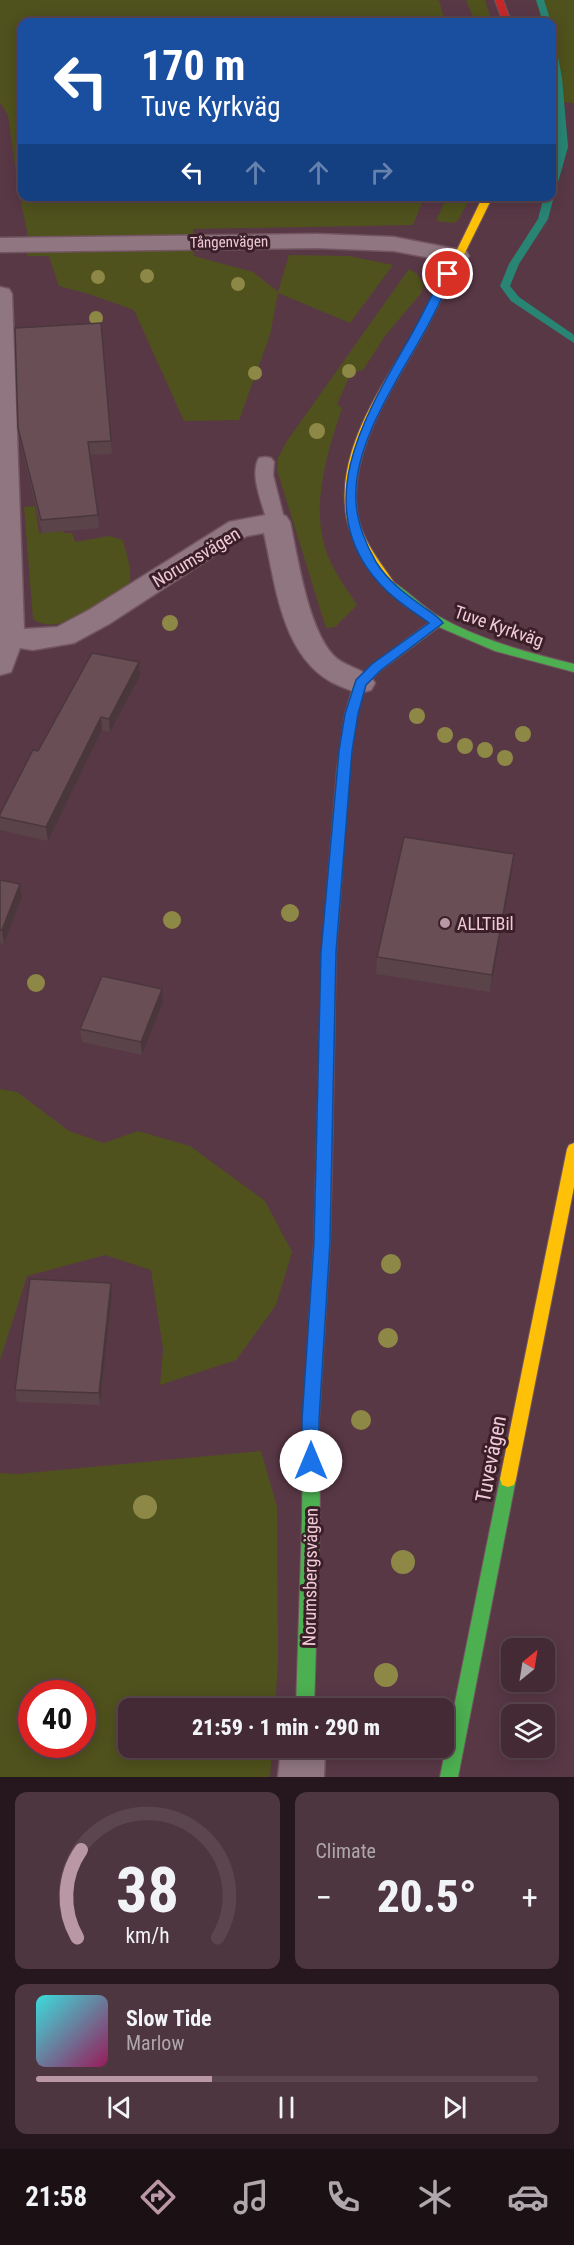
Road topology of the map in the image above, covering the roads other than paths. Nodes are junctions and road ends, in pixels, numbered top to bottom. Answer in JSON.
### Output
{"nodes":[{"id":1,"x":499,"y":0,"type":"edge"},
{"id":2,"x":506,"y":18,"type":"edge"},
{"id":3,"x":485,"y":201,"type":"edge"},
{"id":4,"x":0,"y":245,"type":"edge"},
{"id":5,"x":457,"y":256,"type":"junction"},
{"id":6,"x":0,"y":294,"type":"edge"},
{"id":7,"x":265,"y":462,"type":"dead end"},
{"id":8,"x":276,"y":522,"type":"junction"},
{"id":9,"x":437,"y":623,"type":"junction"},
{"id":10,"x":5,"y":636,"type":"edge"},
{"id":11,"x":0,"y":665,"type":"edge"},
{"id":12,"x":574,"y":668,"type":"edge"},
{"id":13,"x":360,"y":683,"type":"junction"},
{"id":14,"x":574,"y":1149,"type":"edge"},
{"id":15,"x":305,"y":1698,"type":"edge"},
{"id":16,"x":302,"y":1758,"type":"edge"},
{"id":17,"x":301,"y":1777,"type":"edge"},
{"id":18,"x":449,"y":1777,"type":"edge"}],
"edges":[{"from":1,"to":2,"type":"street"},
{"from":3,"to":5,"type":"street","name":"Tuve Kyrkväg"},
{"from":4,"to":5,"type":"street","name":"Tångenvägen"},
{"from":5,"to":9,"type":"street","name":"Tuve Kyrkväg"},
{"from":6,"to":10,"type":"street"},
{"from":7,"to":8,"type":"lane"},
{"from":8,"to":10,"type":"street","name":"Norumsvägen"},
{"from":8,"to":13,"type":"street"},
{"from":9,"to":12,"type":"street","name":"Tuve Kyrkväg"},
{"from":9,"to":13,"type":"street"},
{"from":10,"to":11,"type":"street"},
{"from":13,"to":15,"type":"street","name":"Norumsbergsvägen"},
{"from":14,"to":18,"type":"street","name":"Tuvevägen"},
{"from":16,"to":17,"type":"street"}]}
